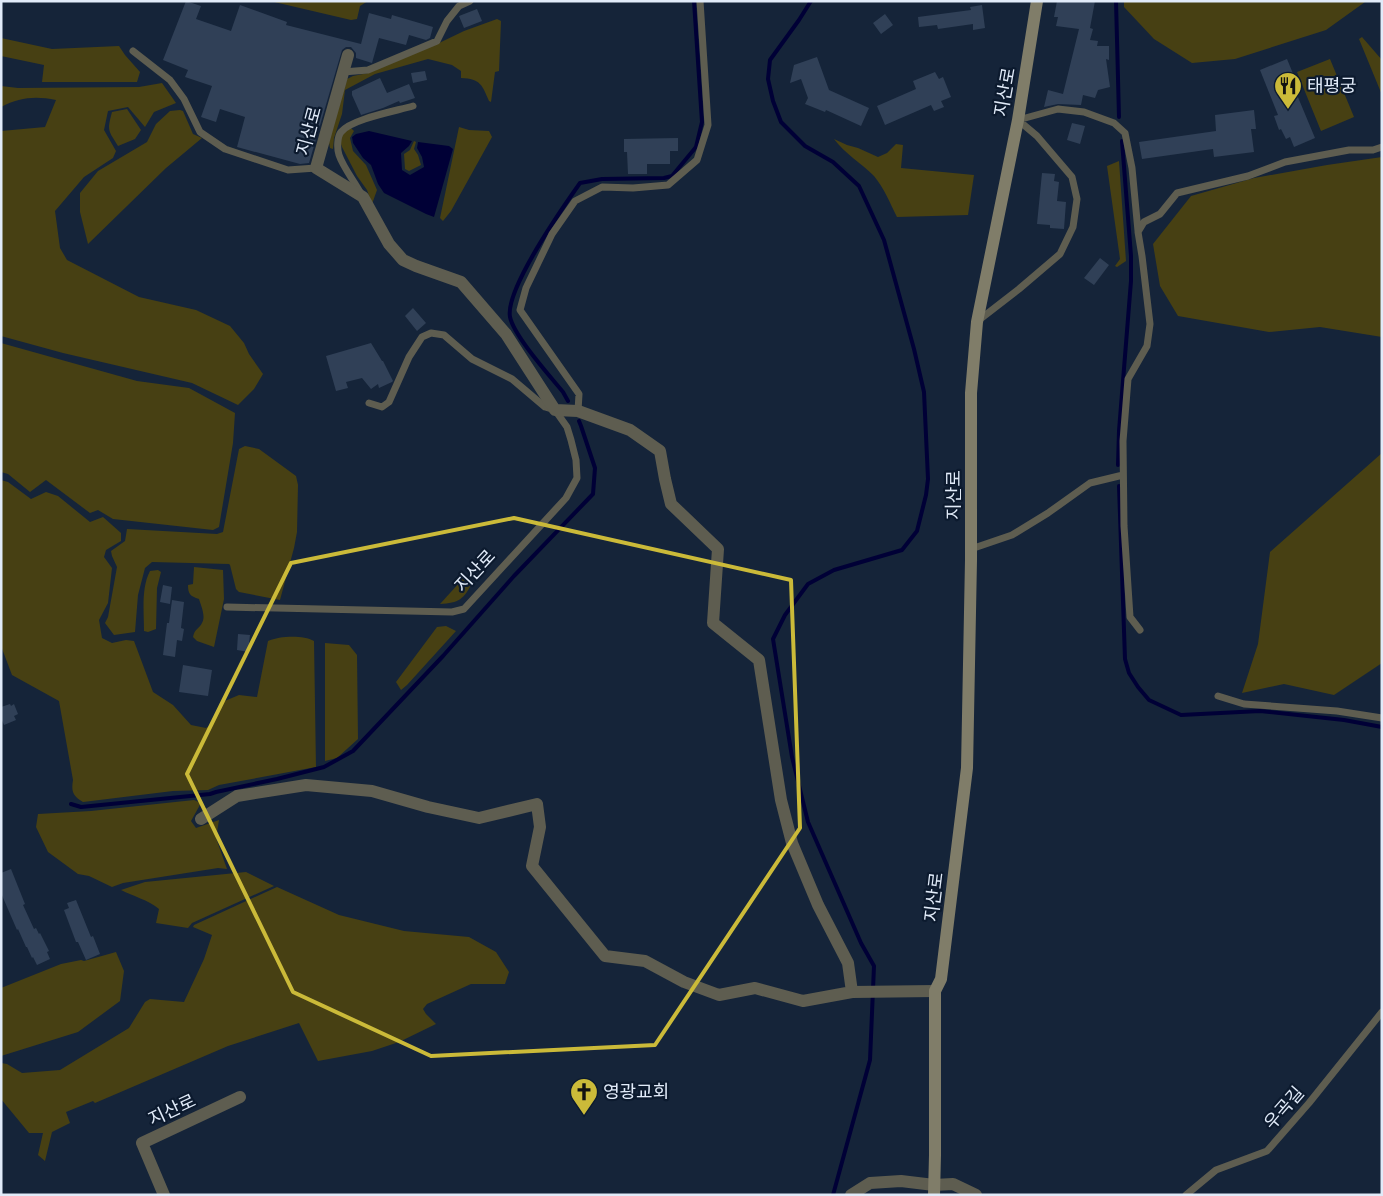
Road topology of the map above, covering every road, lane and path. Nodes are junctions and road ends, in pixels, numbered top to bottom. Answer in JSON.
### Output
{"nodes":[{"id":1,"x":470,"y":1,"type":"edge"},
{"id":2,"x":700,"y":1,"type":"edge"},
{"id":3,"x":1037,"y":1,"type":"edge"},
{"id":4,"x":133,"y":51,"type":"dead end"},
{"id":5,"x":348,"y":55,"type":"dead end"},
{"id":6,"x":343,"y":72,"type":"junction"},
{"id":7,"x":413,"y":106,"type":"dead end"},
{"id":8,"x":1018,"y":120,"type":"junction"},
{"id":9,"x":1382,"y":147,"type":"edge"},
{"id":10,"x":316,"y":168,"type":"junction"},
{"id":11,"x":363,"y":197,"type":"junction"},
{"id":12,"x":1138,"y":232,"type":"junction"},
{"id":13,"x":977,"y":322,"type":"junction"},
{"id":14,"x":369,"y":403,"type":"dead end"},
{"id":15,"x":555,"y":410,"type":"junction"},
{"id":16,"x":578,"y":411,"type":"junction"},
{"id":17,"x":1123,"y":475,"type":"junction"},
{"id":18,"x":971,"y":549,"type":"junction"},
{"id":19,"x":227,"y":607,"type":"dead end"},
{"id":20,"x":1140,"y":630,"type":"dead end"},
{"id":21,"x":1218,"y":696,"type":"dead end"},
{"id":22,"x":1382,"y":718,"type":"edge"},
{"id":23,"x":201,"y":819,"type":"dead end"},
{"id":24,"x":858,"y":992,"type":"junction"},
{"id":25,"x":935,"y":992,"type":"junction"},
{"id":26,"x":1382,"y":1012,"type":"edge"},
{"id":27,"x":240,"y":1097,"type":"dead end"},
{"id":28,"x":934,"y":1190,"type":"edge"},
{"id":29,"x":164,"y":1195,"type":"edge"},
{"id":30,"x":851,"y":1195,"type":"edge"},
{"id":31,"x":976,"y":1195,"type":"edge"},
{"id":32,"x":1186,"y":1195,"type":"edge"}],
"edges":[{"from":1,"to":6,"type":"lane"},
{"from":2,"to":16,"type":"lane"},
{"from":3,"to":8,"type":"main road","name":"지산로"},
{"from":4,"to":10,"type":"lane"},
{"from":5,"to":6,"type":"street","name":"지산로"},
{"from":6,"to":10,"type":"street","name":"지산로"},
{"from":7,"to":11,"type":"lane"},
{"from":8,"to":12,"type":"lane"},
{"from":8,"to":13,"type":"main road","name":"지산로"},
{"from":8,"to":13,"type":"lane"},
{"from":9,"to":12,"type":"lane"},
{"from":10,"to":11,"type":"street","name":"지산로"},
{"from":11,"to":15,"type":"street","name":"지산로"},
{"from":12,"to":17,"type":"lane"},
{"from":13,"to":18,"type":"main road","name":"지산로"},
{"from":14,"to":15,"type":"lane","name":"지산로"},
{"from":15,"to":16,"type":"street","name":"지산로"},
{"from":15,"to":19,"type":"lane","name":"지산로"},
{"from":16,"to":24,"type":"street","name":"지산로"},
{"from":17,"to":18,"type":"lane"},
{"from":17,"to":20,"type":"lane"},
{"from":18,"to":25,"type":"main road","name":"지산로"},
{"from":21,"to":22,"type":"lane"},
{"from":23,"to":24,"type":"street"},
{"from":24,"to":25,"type":"street"},
{"from":25,"to":28,"type":"main road","name":"지산로"},
{"from":26,"to":32,"type":"lane","name":"우곡길"},
{"from":27,"to":29,"type":"street","name":"지산로"},
{"from":28,"to":30,"type":"street"},
{"from":28,"to":31,"type":"street"}]}
